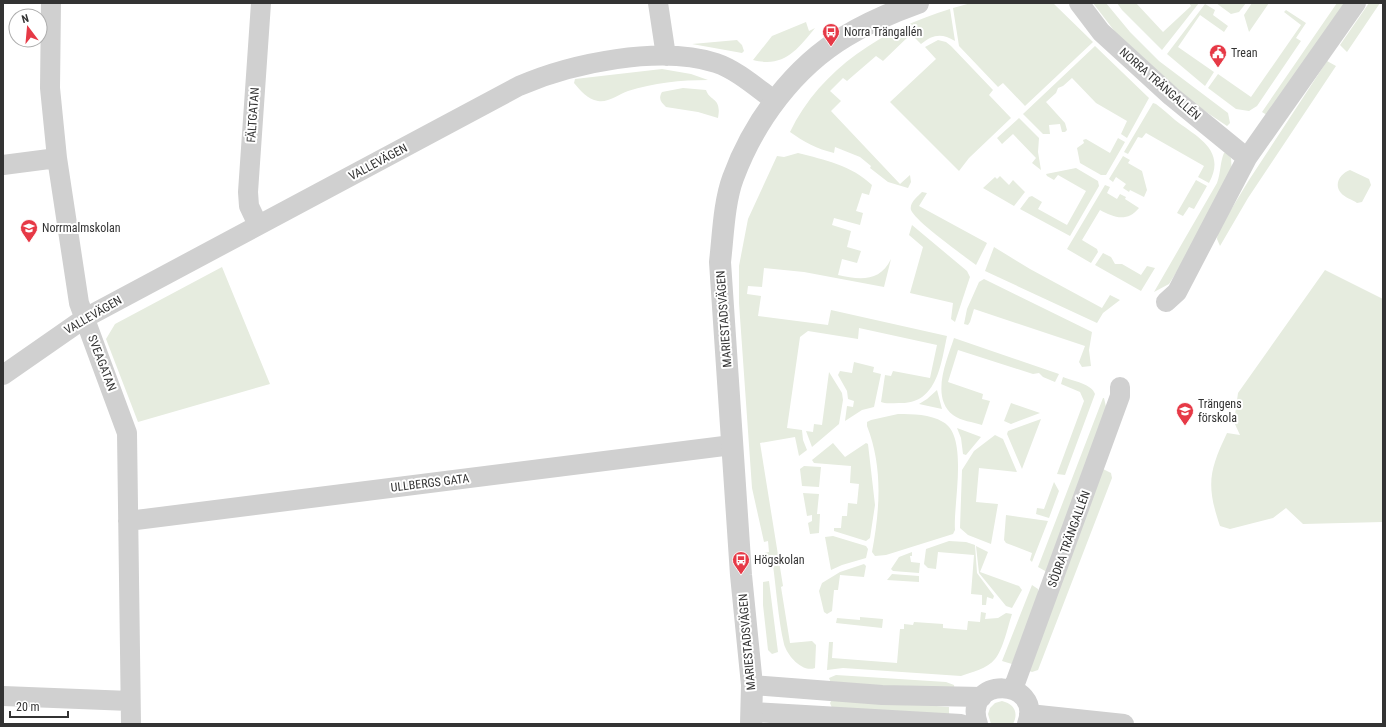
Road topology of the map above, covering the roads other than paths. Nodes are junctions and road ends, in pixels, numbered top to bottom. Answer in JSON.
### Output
{"nodes":[{"id":1,"x":51,"y":3,"type":"edge"},
{"id":2,"x":260,"y":3,"type":"edge"},
{"id":3,"x":658,"y":3,"type":"edge"},
{"id":4,"x":918,"y":3,"type":"edge"},
{"id":5,"x":1079,"y":3,"type":"edge"},
{"id":6,"x":1356,"y":3,"type":"edge"},
{"id":7,"x":666,"y":56,"type":"junction"},
{"id":8,"x":775,"y":101,"type":"junction"},
{"id":9,"x":57,"y":158,"type":"junction"},
{"id":10,"x":1247,"y":158,"type":"junction"},
{"id":11,"x":3,"y":165,"type":"edge"},
{"id":12,"x":258,"y":225,"type":"junction"},
{"id":13,"x":1166,"y":302,"type":"dead end"},
{"id":14,"x":85,"y":318,"type":"junction"},
{"id":15,"x":3,"y":375,"type":"edge"},
{"id":16,"x":1120,"y":387,"type":"dead end"},
{"id":17,"x":732,"y":445,"type":"junction"},
{"id":18,"x":128,"y":520,"type":"junction"},
{"id":19,"x":752,"y":685,"type":"junction"},
{"id":20,"x":1013,"y":689,"type":"junction"},
{"id":21,"x":3,"y":696,"type":"edge"},
{"id":22,"x":982,"y":697,"type":"junction"},
{"id":23,"x":130,"y":701,"type":"junction"},
{"id":24,"x":752,"y":718,"type":"edge"},
{"id":25,"x":1028,"y":719,"type":"edge"},
{"id":26,"x":131,"y":724,"type":"edge"},
{"id":27,"x":961,"y":724,"type":"edge"},
{"id":28,"x":978,"y":724,"type":"edge"},
{"id":29,"x":1124,"y":724,"type":"edge"}],
"edges":[{"from":1,"to":9,"type":"street","name":"SVEAGATAN"},
{"from":2,"to":12,"type":"street","name":"FÄLTGATAN"},
{"from":3,"to":7,"type":"street"},
{"from":4,"to":8,"type":"street","name":"MARIESTADSVÄGEN"},
{"from":5,"to":10,"type":"street","name":"NORRA TRÄNGALLÉN"},
{"from":6,"to":10,"type":"street"},
{"from":7,"to":8,"type":"street","name":"VALLEVÄGEN"},
{"from":7,"to":12,"type":"street","name":"VALLEVÄGEN"},
{"from":8,"to":17,"type":"street","name":"MARIESTADSVÄGEN"},
{"from":9,"to":11,"type":"street"},
{"from":9,"to":14,"type":"street","name":"SVEAGATAN"},
{"from":10,"to":13,"type":"street"},
{"from":12,"to":14,"type":"street","name":"VALLEVÄGEN"},
{"from":14,"to":15,"type":"street","name":"VALLEVÄGEN"},
{"from":14,"to":18,"type":"street","name":"SVEAGATAN"},
{"from":16,"to":20,"type":"street","name":"SÖDRA TRÄNGALLÉN"},
{"from":17,"to":18,"type":"street","name":"ULLBERGS GATA"},
{"from":17,"to":19,"type":"street","name":"MARIESTADSVÄGEN"},
{"from":18,"to":23,"type":"street","name":"SVEAGATAN"},
{"from":19,"to":22,"type":"street"},
{"from":19,"to":24,"type":"street","name":"MARIESTADSVÄGEN"},
{"from":20,"to":22,"type":"street"},
{"from":20,"to":25,"type":"street"},
{"from":21,"to":23,"type":"street"},
{"from":22,"to":28,"type":"street"},
{"from":23,"to":26,"type":"street","name":"SVEAGATAN"},
{"from":24,"to":27,"type":"street"},
{"from":25,"to":29,"type":"street"}]}
